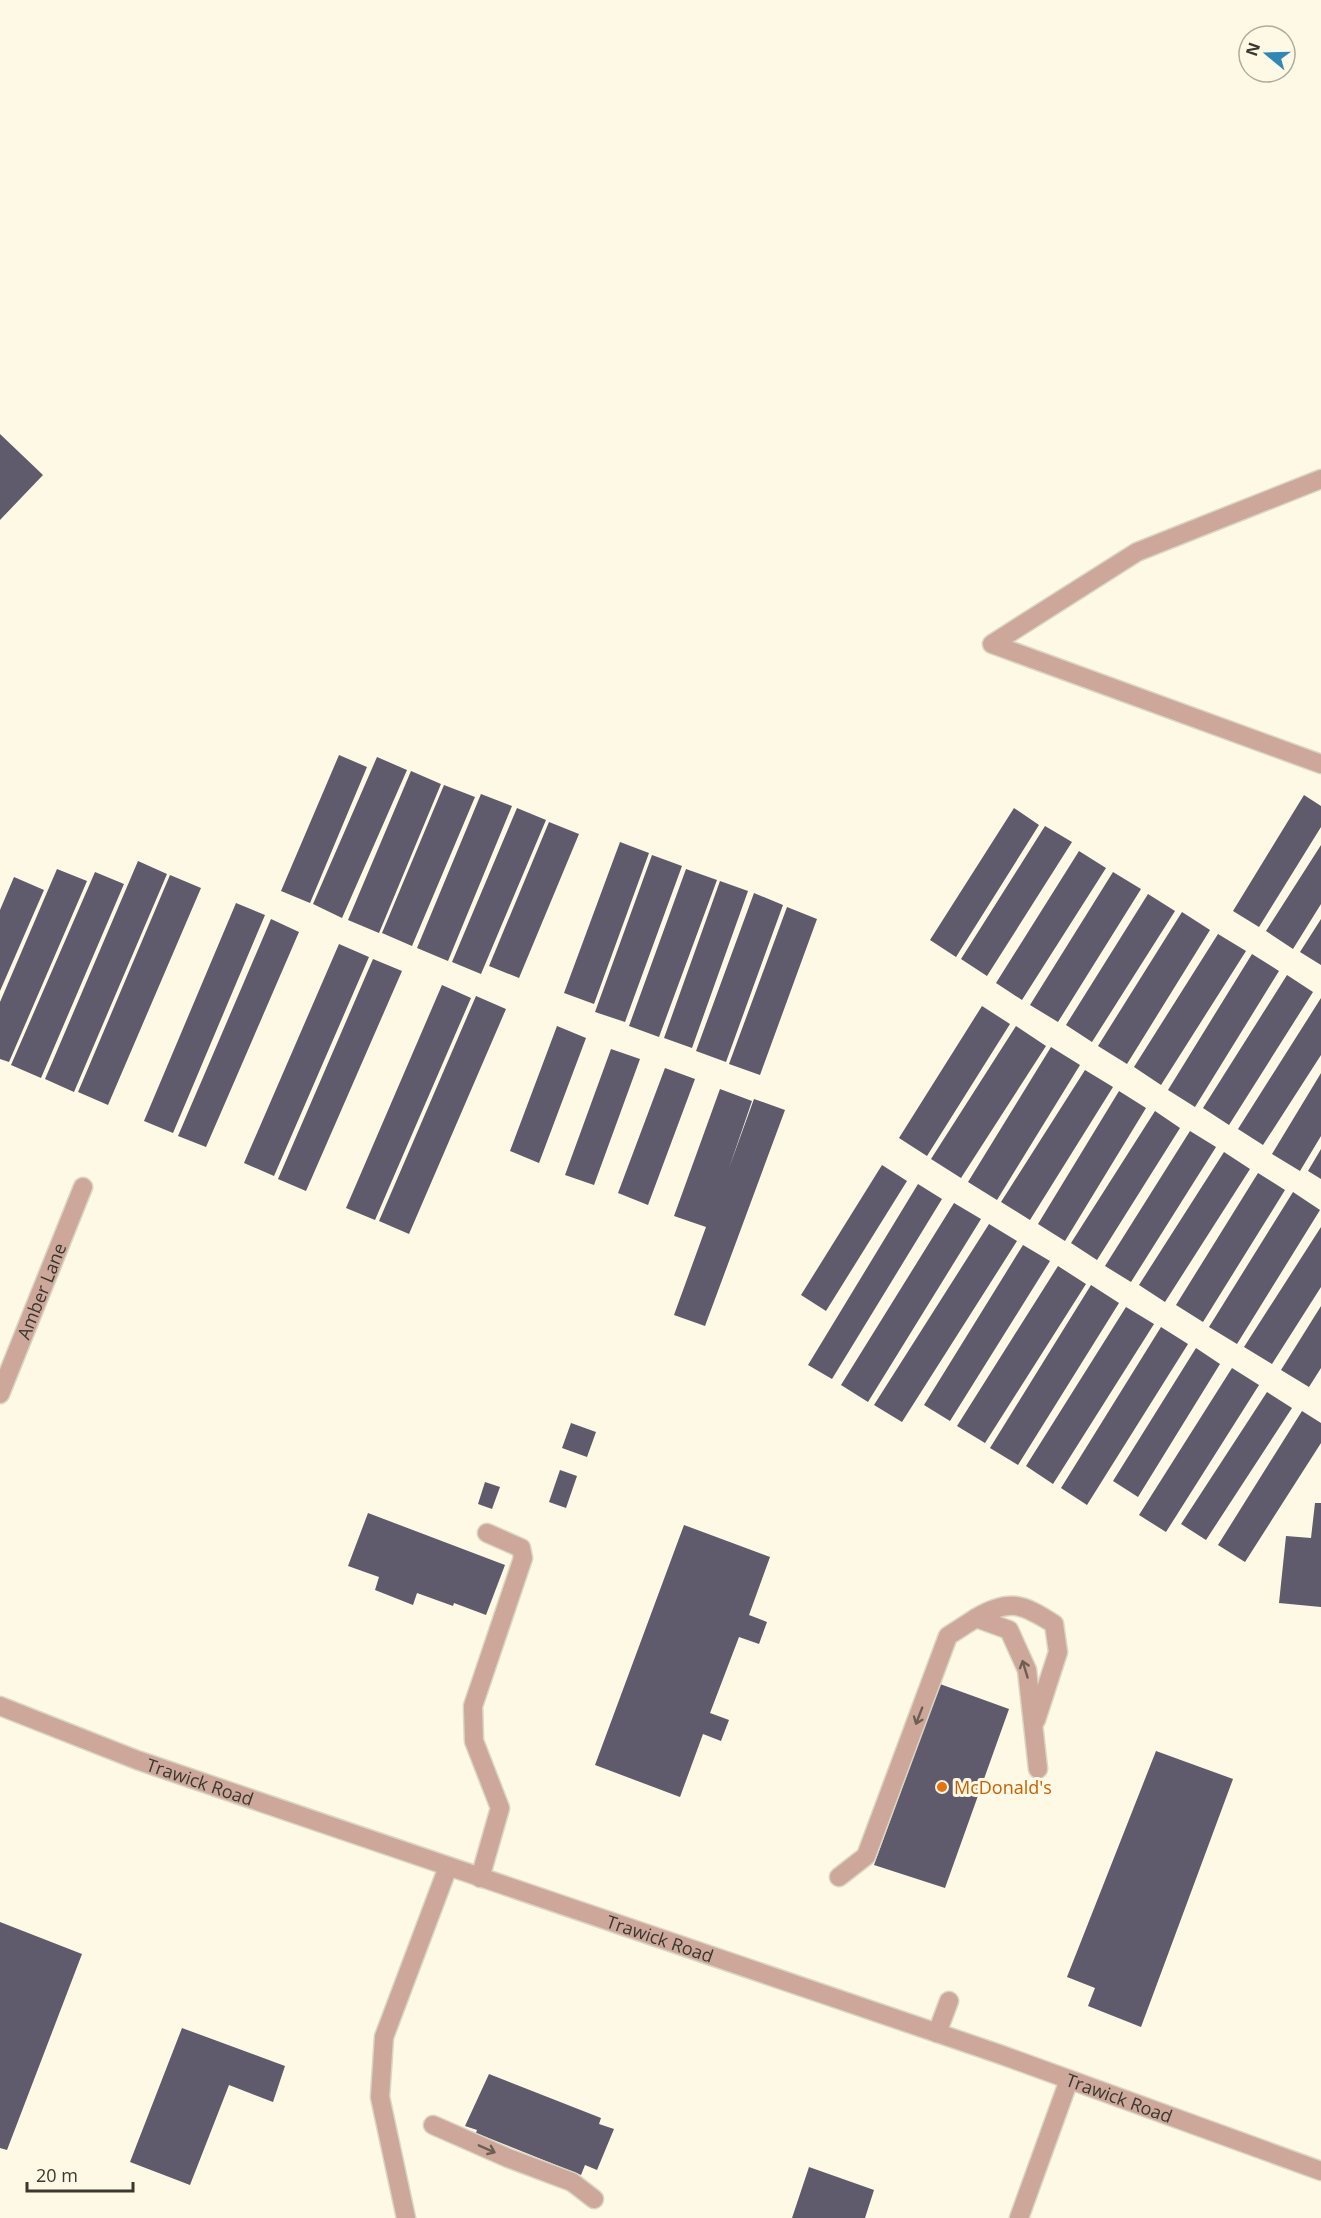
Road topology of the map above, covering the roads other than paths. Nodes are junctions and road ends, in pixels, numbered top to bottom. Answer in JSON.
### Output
{"nodes":[{"id":1,"x":1321,"y":479,"type":"edge"},
{"id":2,"x":1321,"y":764,"type":"edge"},
{"id":3,"x":83,"y":1187,"type":"dead end"},
{"id":4,"x":0,"y":1394,"type":"edge"},
{"id":5,"x":487,"y":1533,"type":"dead end"},
{"id":6,"x":976,"y":1618,"type":"junction"},
{"id":7,"x":0,"y":1706,"type":"edge"},
{"id":8,"x":1034,"y":1727,"type":"junction"},
{"id":9,"x":1038,"y":1768,"type":"dead end"},
{"id":10,"x":448,"y":1867,"type":"junction"},
{"id":11,"x":839,"y":1877,"type":"dead end"},
{"id":12,"x":480,"y":1878,"type":"junction"},
{"id":13,"x":949,"y":2001,"type":"dead end"},
{"id":14,"x":937,"y":2033,"type":"junction"},
{"id":15,"x":1069,"y":2080,"type":"junction"},
{"id":16,"x":434,"y":2125,"type":"dead end"},
{"id":17,"x":1321,"y":2171,"type":"edge"},
{"id":18,"x":594,"y":2199,"type":"dead end"},
{"id":19,"x":406,"y":2218,"type":"edge"},
{"id":20,"x":1019,"y":2218,"type":"edge"}],
"edges":[{"from":1,"to":2,"type":"street"},
{"from":3,"to":4,"type":"street","name":"Amber Lane"},
{"from":5,"to":12,"type":"street"},
{"from":8,"to":6,"type":"street","one_way":true},
{"from":6,"to":8,"type":"street"},
{"from":6,"to":11,"type":"street","one_way":true},
{"from":7,"to":10,"type":"street","name":"Trawick Road"},
{"from":8,"to":9,"type":"street"},
{"from":10,"to":12,"type":"street","name":"Trawick Road"},
{"from":10,"to":19,"type":"street"},
{"from":12,"to":14,"type":"street","name":"Trawick Road"},
{"from":13,"to":14,"type":"street"},
{"from":14,"to":15,"type":"street","name":"Trawick Road"},
{"from":15,"to":17,"type":"street","name":"Trawick Road"},
{"from":15,"to":20,"type":"street"},
{"from":16,"to":18,"type":"street","one_way":true}]}
